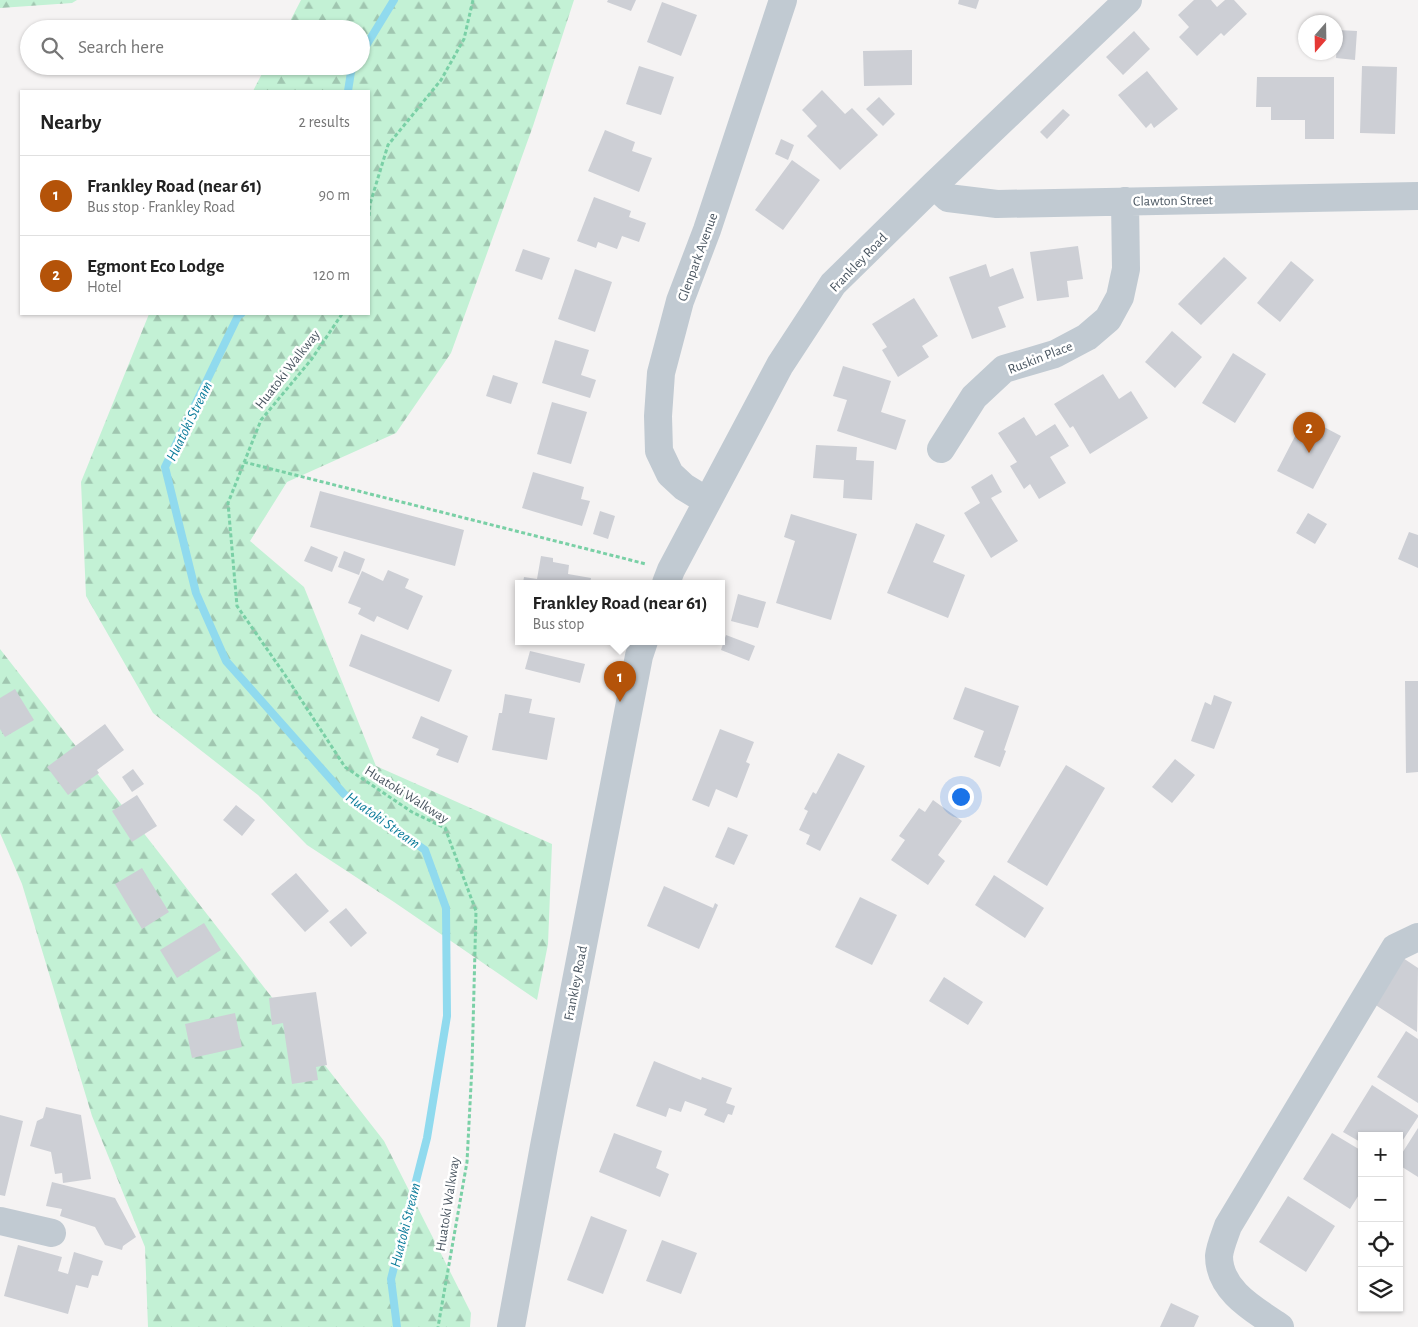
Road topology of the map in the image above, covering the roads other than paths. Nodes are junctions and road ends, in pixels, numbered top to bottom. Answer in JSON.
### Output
{"nodes":[{"id":1,"x":783,"y":0,"type":"edge"},
{"id":2,"x":1128,"y":0,"type":"edge"},
{"id":3,"x":934,"y":185,"type":"junction"},
{"id":4,"x":1418,"y":196,"type":"edge"},
{"id":5,"x":1125,"y":201,"type":"junction"},
{"id":6,"x":941,"y":450,"type":"dead end"},
{"id":7,"x":707,"y":501,"type":"junction"},
{"id":8,"x":668,"y":577,"type":"edge"},
{"id":9,"x":643,"y":645,"type":"edge"},
{"id":10,"x":1418,"y":937,"type":"edge"},
{"id":11,"x":0,"y":1221,"type":"edge"},
{"id":12,"x":52,"y":1233,"type":"dead end"},
{"id":13,"x":511,"y":1327,"type":"edge"},
{"id":14,"x":1280,"y":1327,"type":"edge"}],
"edges":[{"from":1,"to":7,"type":"street","name":"Glenpark Avenue"},
{"from":2,"to":3,"type":"street","name":"Frankley Road"},
{"from":3,"to":5,"type":"street","name":"Clawton Street"},
{"from":3,"to":7,"type":"street","name":"Frankley Road"},
{"from":4,"to":5,"type":"street","name":"Clawton Street"},
{"from":5,"to":6,"type":"street","name":"Ruskin Place"},
{"from":7,"to":8,"type":"street","name":"Frankley Road"},
{"from":9,"to":13,"type":"street","name":"Frankley Road"},
{"from":10,"to":14,"type":"street"},
{"from":11,"to":12,"type":"street"}]}
